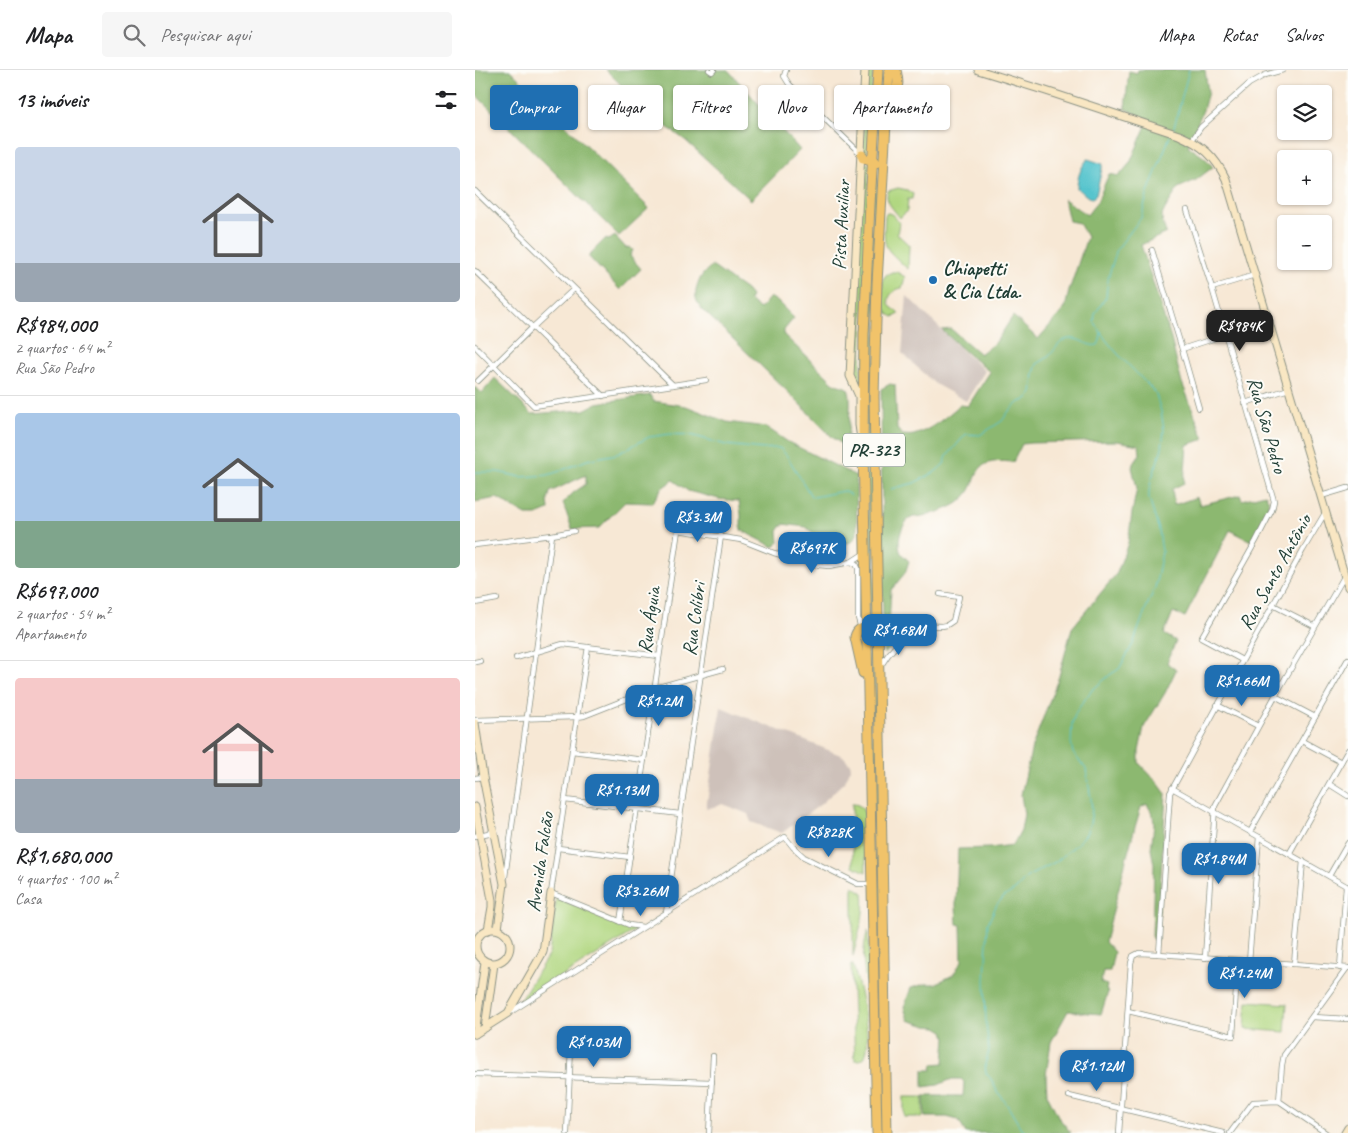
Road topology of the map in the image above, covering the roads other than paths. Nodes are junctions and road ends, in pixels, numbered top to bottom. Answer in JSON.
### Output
{"nodes":[{"id":1,"x":709,"y":70,"type":"edge"},
{"id":2,"x":714,"y":70,"type":"edge"},
{"id":3,"x":786,"y":70,"type":"edge"},
{"id":4,"x":865,"y":70,"type":"edge"},
{"id":5,"x":879,"y":70,"type":"edge"},
{"id":6,"x":889,"y":70,"type":"edge"},
{"id":7,"x":895,"y":70,"type":"edge"},
{"id":8,"x":978,"y":70,"type":"edge"},
{"id":9,"x":1283,"y":70,"type":"edge"},
{"id":10,"x":879,"y":85,"type":"edge"},
{"id":11,"x":888,"y":85,"type":"edge"},
{"id":12,"x":899,"y":85,"type":"edge"},
{"id":13,"x":886,"y":130,"type":"edge"},
{"id":14,"x":1192,"y":140,"type":"junction"},
{"id":15,"x":865,"y":160,"type":"junction"},
{"id":16,"x":475,"y":191,"type":"edge"},
{"id":17,"x":1187,"y":210,"type":"dead end"},
{"id":18,"x":879,"y":248,"type":"junction"},
{"id":19,"x":1152,"y":250,"type":"dead end"},
{"id":20,"x":475,"y":271,"type":"edge"},
{"id":21,"x":1255,"y":274,"type":"junction"},
{"id":22,"x":1212,"y":288,"type":"junction"},
{"id":23,"x":574,"y":289,"type":"junction"},
{"id":24,"x":533,"y":327,"type":"junction"},
{"id":25,"x":1225,"y":335,"type":"junction"},
{"id":26,"x":475,"y":346,"type":"edge"},
{"id":27,"x":1183,"y":349,"type":"junction"},
{"id":28,"x":495,"y":365,"type":"junction"},
{"id":29,"x":706,"y":380,"type":"dead end"},
{"id":30,"x":478,"y":381,"type":"dead end"},
{"id":31,"x":673,"y":385,"type":"junction"},
{"id":32,"x":1289,"y":389,"type":"junction"},
{"id":33,"x":603,"y":396,"type":"junction"},
{"id":34,"x":1245,"y":402,"type":"junction"},
{"id":35,"x":1199,"y":408,"type":"dead end"},
{"id":36,"x":863,"y":446,"type":"junction"},
{"id":37,"x":1348,"y":488,"type":"edge"},
{"id":38,"x":1321,"y":496,"type":"junction"},
{"id":39,"x":1325,"y":513,"type":"junction"},
{"id":40,"x":574,"y":531,"type":"dead end"},
{"id":41,"x":553,"y":535,"type":"junction"},
{"id":42,"x":721,"y":536,"type":"junction"},
{"id":43,"x":475,"y":545,"type":"edge"},
{"id":44,"x":865,"y":553,"type":"junction"},
{"id":45,"x":851,"y":562,"type":"junction"},
{"id":46,"x":1345,"y":575,"type":"junction"},
{"id":47,"x":1348,"y":587,"type":"edge"},
{"id":48,"x":940,"y":594,"type":"dead end"},
{"id":49,"x":497,"y":600,"type":"dead end"},
{"id":50,"x":475,"y":603,"type":"edge"},
{"id":51,"x":1273,"y":605,"type":"junction"},
{"id":52,"x":914,"y":625,"type":"junction"},
{"id":53,"x":1314,"y":626,"type":"junction"},
{"id":54,"x":869,"y":628,"type":"junction"},
{"id":55,"x":589,"y":647,"type":"junction"},
{"id":56,"x":536,"y":652,"type":"junction"},
{"id":57,"x":659,"y":656,"type":"junction"},
{"id":58,"x":516,"y":658,"type":"dead end"},
{"id":59,"x":1348,"y":659,"type":"edge"},
{"id":60,"x":1243,"y":660,"type":"junction"},
{"id":61,"x":723,"y":669,"type":"dead end"},
{"id":62,"x":701,"y":676,"type":"junction"},
{"id":63,"x":878,"y":685,"type":"junction"},
{"id":64,"x":655,"y":688,"type":"junction"},
{"id":65,"x":1275,"y":696,"type":"junction"},
{"id":66,"x":1217,"y":705,"type":"junction"},
{"id":67,"x":577,"y":717,"type":"junction"},
{"id":68,"x":1315,"y":717,"type":"junction"},
{"id":69,"x":527,"y":719,"type":"junction"},
{"id":70,"x":475,"y":722,"type":"edge"},
{"id":71,"x":1258,"y":726,"type":"junction"},
{"id":72,"x":1302,"y":742,"type":"junction"},
{"id":73,"x":1348,"y":750,"type":"edge"},
{"id":74,"x":572,"y":751,"type":"junction"},
{"id":75,"x":644,"y":760,"type":"junction"},
{"id":76,"x":1341,"y":762,"type":"junction"},
{"id":77,"x":479,"y":778,"type":"edge"},
{"id":78,"x":1329,"y":784,"type":"junction"},
{"id":79,"x":1172,"y":788,"type":"junction"},
{"id":80,"x":1348,"y":796,"type":"edge"},
{"id":81,"x":565,"y":800,"type":"junction"},
{"id":82,"x":475,"y":808,"type":"edge"},
{"id":83,"x":637,"y":808,"type":"junction"},
{"id":84,"x":1214,"y":812,"type":"junction"},
{"id":85,"x":680,"y":814,"type":"junction"},
{"id":86,"x":493,"y":832,"type":"junction"},
{"id":87,"x":1249,"y":832,"type":"junction"},
{"id":88,"x":477,"y":835,"type":"edge"},
{"id":89,"x":1259,"y":837,"type":"junction"},
{"id":90,"x":1348,"y":843,"type":"edge"},
{"id":91,"x":559,"y":848,"type":"junction"},
{"id":92,"x":1289,"y":854,"type":"junction"},
{"id":93,"x":630,"y":857,"type":"junction"},
{"id":94,"x":1303,"y":862,"type":"junction"},
{"id":95,"x":1329,"y":876,"type":"junction"},
{"id":96,"x":504,"y":884,"type":"junction"},
{"id":97,"x":871,"y":884,"type":"junction"},
{"id":98,"x":1347,"y":886,"type":"edge"},
{"id":99,"x":551,"y":893,"type":"junction"},
{"id":100,"x":666,"y":913,"type":"junction"},
{"id":101,"x":620,"y":922,"type":"junction"},
{"id":102,"x":643,"y":927,"type":"junction"},
{"id":103,"x":498,"y":929,"type":"junction"},
{"id":104,"x":488,"y":930,"type":"junction"},
{"id":105,"x":1159,"y":954,"type":"junction"},
{"id":106,"x":1205,"y":958,"type":"junction"},
{"id":107,"x":1239,"y":960,"type":"junction"},
{"id":108,"x":1249,"y":961,"type":"junction"},
{"id":109,"x":485,"y":962,"type":"junction"},
{"id":110,"x":494,"y":964,"type":"junction"},
{"id":111,"x":1294,"y":964,"type":"junction"},
{"id":112,"x":1340,"y":968,"type":"junction"},
{"id":113,"x":1348,"y":968,"type":"edge"},
{"id":114,"x":1127,"y":1011,"type":"junction"},
{"id":115,"x":508,"y":1013,"type":"junction"},
{"id":116,"x":1313,"y":1017,"type":"junction"},
{"id":117,"x":1348,"y":1019,"type":"edge"},
{"id":118,"x":485,"y":1028,"type":"junction"},
{"id":119,"x":475,"y":1034,"type":"edge"},
{"id":120,"x":571,"y":1048,"type":"dead end"},
{"id":121,"x":713,"y":1056,"type":"dead end"},
{"id":122,"x":475,"y":1074,"type":"edge"},
{"id":123,"x":569,"y":1077,"type":"junction"},
{"id":124,"x":712,"y":1082,"type":"junction"},
{"id":125,"x":1069,"y":1096,"type":"dead end"},
{"id":126,"x":1279,"y":1101,"type":"junction"},
{"id":127,"x":1121,"y":1108,"type":"junction"},
{"id":128,"x":1348,"y":1128,"type":"edge"},
{"id":129,"x":1232,"y":1131,"type":"edge"},
{"id":130,"x":567,"y":1133,"type":"edge"},
{"id":131,"x":709,"y":1133,"type":"edge"},
{"id":132,"x":877,"y":1133,"type":"edge"},
{"id":133,"x":887,"y":1133,"type":"edge"},
{"id":134,"x":1119,"y":1133,"type":"edge"},
{"id":135,"x":1223,"y":1133,"type":"edge"},
{"id":136,"x":1238,"y":1133,"type":"edge"},
{"id":137,"x":1326,"y":1133,"type":"edge"},
{"id":138,"x":1345,"y":1133,"type":"edge"}],
"edges":[{"from":1,"to":2,"type":"street"},
{"from":3,"to":15,"type":"street"},
{"from":4,"to":15,"type":"street","name":"Pista Auxiliar"},
{"from":5,"to":10,"type":"highway"},
{"from":5,"to":15,"type":"highway","number":"PR-323"},
{"from":6,"to":11,"type":"highway","number":"PR-323"},
{"from":7,"to":12,"type":"highway"},
{"from":8,"to":14,"type":"street"},
{"from":9,"to":14,"type":"street"},
{"from":13,"to":18,"type":"highway","number":"PR-323"},
{"from":14,"to":21,"type":"street"},
{"from":15,"to":18,"type":"highway"},
{"from":15,"to":36,"type":"highway","number":"PR-323"},
{"from":15,"to":36,"type":"street","name":"Pista Auxiliar"},
{"from":16,"to":23,"type":"street"},
{"from":17,"to":22,"type":"street","name":"Rua São Pedro"},
{"from":18,"to":54,"type":"highway","number":"PR-323"},
{"from":19,"to":27,"type":"street"},
{"from":20,"to":24,"type":"street"},
{"from":21,"to":22,"type":"street"},
{"from":21,"to":32,"type":"street"},
{"from":22,"to":25,"type":"street","name":"Rua São Pedro"},
{"from":23,"to":24,"type":"street"},
{"from":23,"to":31,"type":"street"},
{"from":24,"to":28,"type":"street"},
{"from":24,"to":33,"type":"street"},
{"from":25,"to":27,"type":"street"},
{"from":25,"to":34,"type":"street","name":"Rua São Pedro"},
{"from":26,"to":28,"type":"street"},
{"from":27,"to":35,"type":"street"},
{"from":28,"to":30,"type":"street"},
{"from":28,"to":33,"type":"street"},
{"from":29,"to":31,"type":"street"},
{"from":31,"to":33,"type":"street"},
{"from":32,"to":34,"type":"street"},
{"from":32,"to":38,"type":"street"},
{"from":34,"to":60,"type":"street","name":"Rua São Pedro"},
{"from":36,"to":44,"type":"highway","number":"PR-323"},
{"from":37,"to":38,"type":"street"},
{"from":38,"to":39,"type":"street"},
{"from":39,"to":46,"type":"street"},
{"from":39,"to":51,"type":"street","name":"Rua Santo Antônio"},
{"from":40,"to":41,"type":"street"},
{"from":41,"to":43,"type":"street"},
{"from":41,"to":56,"type":"street"},
{"from":42,"to":45,"type":"street"},
{"from":42,"to":57,"type":"street","name":"Rua Águia"},
{"from":42,"to":62,"type":"street","name":"Rua Colibri"},
{"from":44,"to":45,"type":"street"},
{"from":44,"to":54,"type":"highway","number":"PR-323"},
{"from":45,"to":54,"type":"street"},
{"from":46,"to":47,"type":"street"},
{"from":46,"to":53,"type":"street"},
{"from":48,"to":52,"type":"street"},
{"from":49,"to":50,"type":"street"},
{"from":51,"to":53,"type":"street"},
{"from":51,"to":60,"type":"street","name":"Rua Santo Antônio"},
{"from":52,"to":54,"type":"street"},
{"from":52,"to":63,"type":"street"},
{"from":53,"to":65,"type":"street"},
{"from":54,"to":63,"type":"highway"},
{"from":54,"to":97,"type":"highway"},
{"from":55,"to":56,"type":"street"},
{"from":55,"to":57,"type":"street"},
{"from":55,"to":67,"type":"street","name":"Avenida Falcão"},
{"from":56,"to":58,"type":"street"},
{"from":56,"to":69,"type":"street"},
{"from":57,"to":64,"type":"street","name":"Rua Águia"},
{"from":59,"to":68,"type":"street"},
{"from":60,"to":66,"type":"street","name":"Rua Santo Antônio"},
{"from":61,"to":62,"type":"street"},
{"from":62,"to":64,"type":"street"},
{"from":62,"to":85,"type":"street","name":"Rua Colibri"},
{"from":63,"to":133,"type":"highway"},
{"from":64,"to":67,"type":"street"},
{"from":64,"to":75,"type":"street","name":"Rua Águia"},
{"from":65,"to":68,"type":"street"},
{"from":65,"to":71,"type":"street"},
{"from":66,"to":71,"type":"street"},
{"from":66,"to":79,"type":"street","name":"Rua Santo Antônio"},
{"from":67,"to":69,"type":"street"},
{"from":67,"to":74,"type":"street","name":"Avenida Falcão"},
{"from":68,"to":72,"type":"street"},
{"from":69,"to":70,"type":"street"},
{"from":69,"to":96,"type":"street"},
{"from":70,"to":77,"type":"street"},
{"from":71,"to":84,"type":"street"},
{"from":72,"to":76,"type":"street"},
{"from":72,"to":87,"type":"street"},
{"from":73,"to":76,"type":"street"},
{"from":74,"to":75,"type":"street"},
{"from":74,"to":81,"type":"street","name":"Avenida Falcão"},
{"from":75,"to":83,"type":"street","name":"Rua Águia"},
{"from":76,"to":78,"type":"street"},
{"from":77,"to":86,"type":"street"},
{"from":78,"to":80,"type":"street"},
{"from":78,"to":92,"type":"street"},
{"from":79,"to":84,"type":"street"},
{"from":79,"to":105,"type":"street","name":"Rua Santo Antônio"},
{"from":81,"to":83,"type":"street"},
{"from":81,"to":91,"type":"street","name":"Avenida Falcão"},
{"from":82,"to":88,"type":"street"},
{"from":83,"to":85,"type":"street"},
{"from":83,"to":93,"type":"street","name":"Rua Águia"},
{"from":84,"to":87,"type":"street"},
{"from":84,"to":106,"type":"street"},
{"from":85,"to":100,"type":"street","name":"Rua Colibri"},
{"from":86,"to":88,"type":"street"},
{"from":86,"to":96,"type":"street"},
{"from":87,"to":89,"type":"street"},
{"from":88,"to":104,"type":"street"},
{"from":89,"to":92,"type":"street"},
{"from":89,"to":108,"type":"street"},
{"from":90,"to":95,"type":"street"},
{"from":91,"to":93,"type":"street"},
{"from":91,"to":99,"type":"street","name":"Avenida Falcão"},
{"from":92,"to":94,"type":"street"},
{"from":93,"to":101,"type":"street","name":"Rua Águia"},
{"from":94,"to":95,"type":"street"},
{"from":94,"to":111,"type":"street"},
{"from":95,"to":98,"type":"street"},
{"from":96,"to":103,"type":"street"},
{"from":97,"to":100,"type":"street"},
{"from":97,"to":132,"type":"highway"},
{"from":98,"to":112,"type":"street"},
{"from":99,"to":101,"type":"street"},
{"from":99,"to":115,"type":"street","name":"Avenida Falcão"},
{"from":100,"to":102,"type":"street"},
{"from":101,"to":102,"type":"street"},
{"from":102,"to":115,"type":"street"},
{"from":103,"to":104,"type":"street"},
{"from":103,"to":110,"type":"street"},
{"from":104,"to":109,"type":"street"},
{"from":105,"to":106,"type":"street"},
{"from":105,"to":114,"type":"street"},
{"from":106,"to":107,"type":"street"},
{"from":107,"to":108,"type":"street"},
{"from":107,"to":114,"type":"street"},
{"from":108,"to":111,"type":"street"},
{"from":109,"to":110,"type":"street"},
{"from":109,"to":119,"type":"street"},
{"from":110,"to":118,"type":"street"},
{"from":111,"to":112,"type":"street"},
{"from":112,"to":113,"type":"street"},
{"from":113,"to":116,"type":"street"},
{"from":114,"to":127,"type":"street"},
{"from":115,"to":118,"type":"street"},
{"from":116,"to":117,"type":"street"},
{"from":116,"to":126,"type":"street"},
{"from":118,"to":119,"type":"street"},
{"from":120,"to":123,"type":"street"},
{"from":121,"to":124,"type":"street"},
{"from":122,"to":123,"type":"street"},
{"from":123,"to":124,"type":"street"},
{"from":123,"to":130,"type":"street"},
{"from":124,"to":131,"type":"street"},
{"from":125,"to":127,"type":"street"},
{"from":126,"to":129,"type":"street"},
{"from":126,"to":137,"type":"street"},
{"from":127,"to":134,"type":"street"},
{"from":127,"to":135,"type":"street"},
{"from":128,"to":138,"type":"street"},
{"from":129,"to":136,"type":"street"}]}
